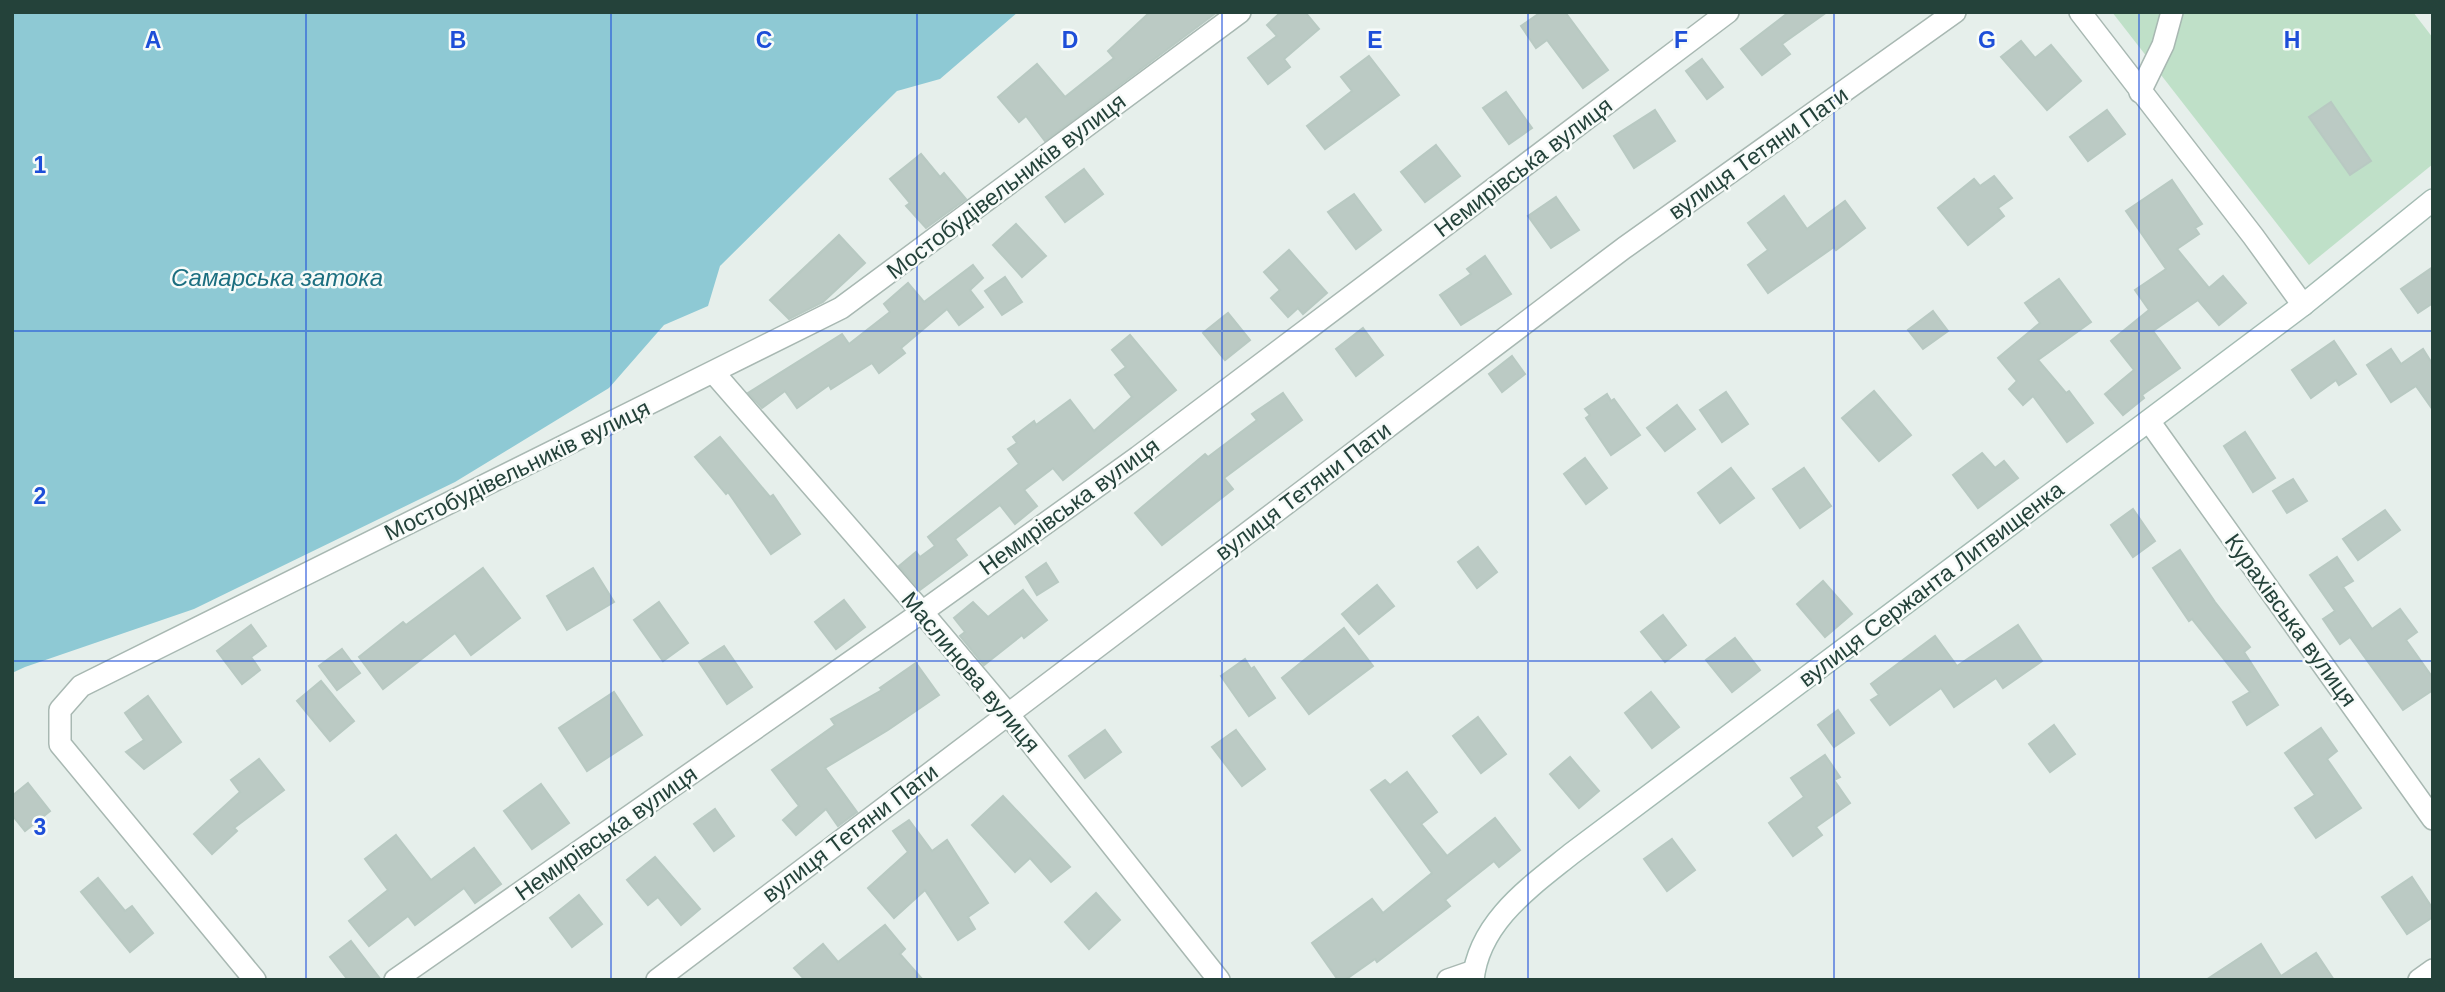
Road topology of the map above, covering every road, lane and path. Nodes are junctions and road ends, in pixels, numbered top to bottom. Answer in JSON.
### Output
{"nodes":[{"id":1,"x":1240,"y":12,"type":"edge"},
{"id":2,"x":1728,"y":12,"type":"edge"},
{"id":3,"x":1955,"y":12,"type":"edge"},
{"id":4,"x":2080,"y":12,"type":"edge"},
{"id":5,"x":2172,"y":12,"type":"edge"},
{"id":6,"x":2140,"y":92,"type":"junction"},
{"id":7,"x":2433,"y":200,"type":"edge"},
{"id":8,"x":2303,"y":305,"type":"junction"},
{"id":9,"x":714,"y":373,"type":"junction"},
{"id":10,"x":2148,"y":421,"type":"junction"},
{"id":11,"x":922,"y":612,"type":"junction"},
{"id":12,"x":1008,"y":714,"type":"junction"},
{"id":13,"x":2433,"y":819,"type":"edge"},
{"id":14,"x":2433,"y":970,"type":"edge"},
{"id":15,"x":1474,"y":976,"type":"edge"},
{"id":16,"x":255,"y":980,"type":"edge"},
{"id":17,"x":395,"y":980,"type":"edge"},
{"id":18,"x":657,"y":980,"type":"edge"},
{"id":19,"x":1219,"y":980,"type":"edge"},
{"id":20,"x":1448,"y":980,"type":"edge"},
{"id":21,"x":2418,"y":980,"type":"edge"}],
"edges":[{"from":1,"to":9,"type":"street","name":"Мостобудівельників вулиця"},
{"from":2,"to":11,"type":"street","name":"Немирівська вулиця"},
{"from":3,"to":12,"type":"street","name":"вулиця Тетяни Пати"},
{"from":4,"to":6,"type":"street"},
{"from":5,"to":6,"type":"street"},
{"from":6,"to":8,"type":"street"},
{"from":7,"to":8,"type":"street","name":"вулиця Сержанта Литвищенка"},
{"from":8,"to":10,"type":"street","name":"вулиця Сержанта Литвищенка"},
{"from":9,"to":11,"type":"street","name":"Маслинова вулиця"},
{"from":9,"to":16,"type":"street","name":"Мостобудівельників вулиця"},
{"from":10,"to":13,"type":"street","name":"Курахівська вулиця"},
{"from":10,"to":15,"type":"street","name":"вулиця Сержанта Литвищенка"},
{"from":11,"to":12,"type":"street","name":"Маслинова вулиця"},
{"from":11,"to":17,"type":"street","name":"Немирівська вулиця"},
{"from":12,"to":18,"type":"street","name":"вулиця Тетяни Пати"},
{"from":12,"to":19,"type":"street","name":"Маслинова вулиця"},
{"from":14,"to":21,"type":"street"},
{"from":15,"to":20,"type":"street","name":"вулиця Сержанта Литвищенка"}]}
